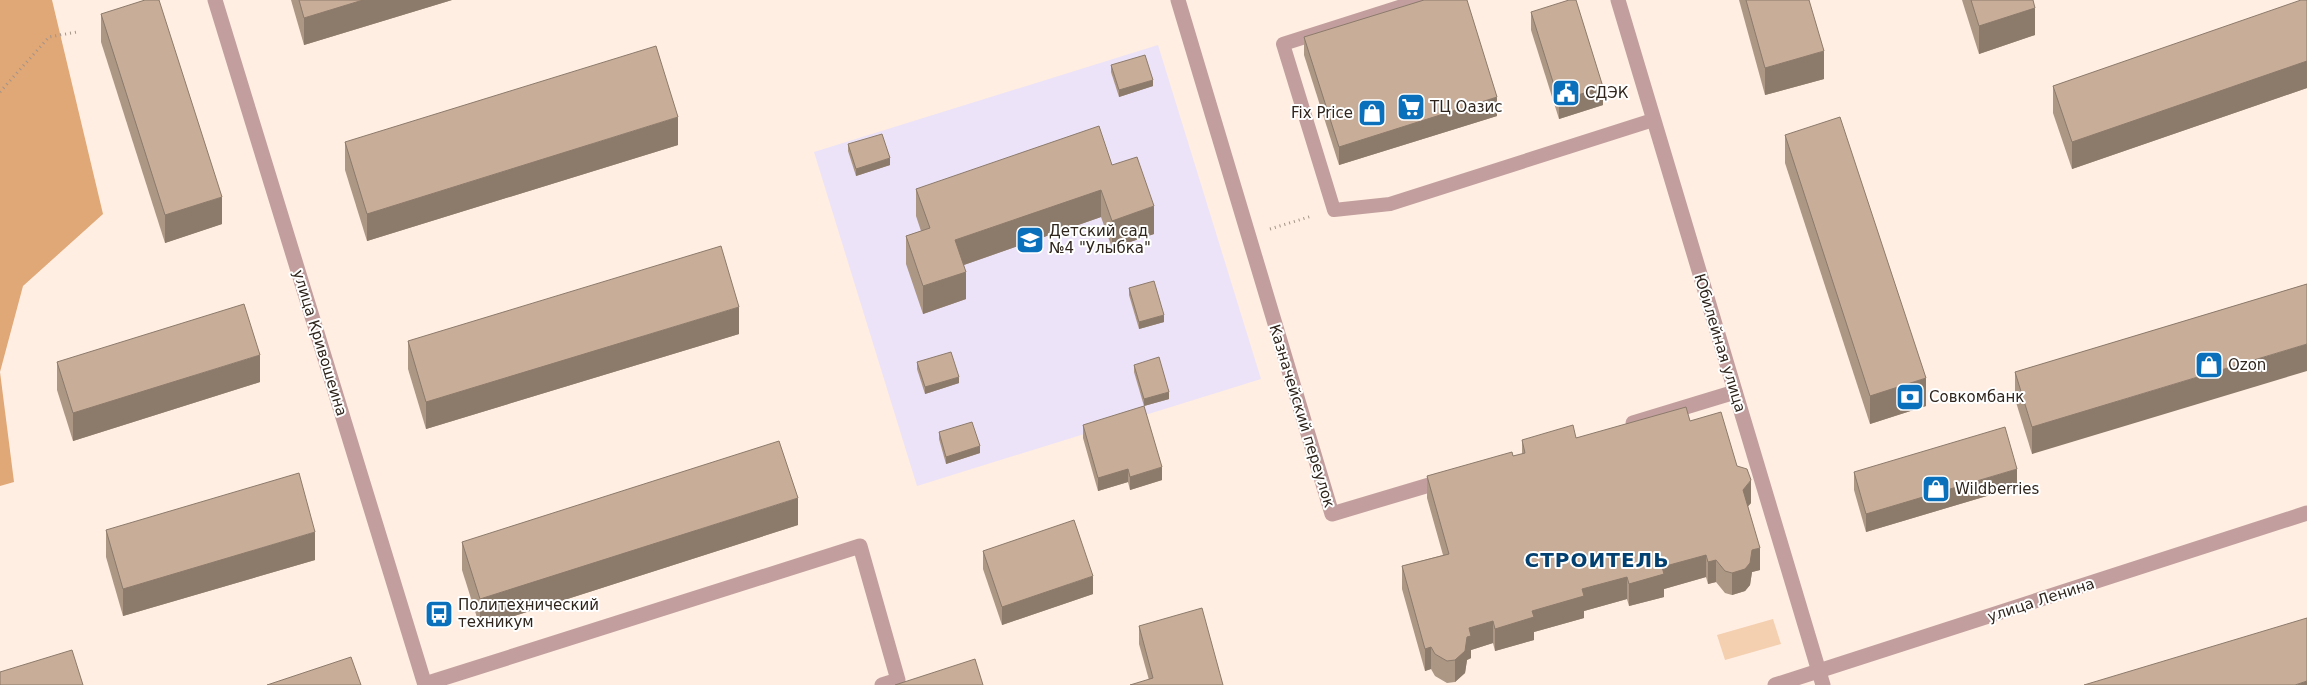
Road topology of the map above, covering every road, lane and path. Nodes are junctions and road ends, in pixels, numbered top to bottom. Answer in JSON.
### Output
{"nodes":[{"id":1,"x":215,"y":0,"type":"edge"},
{"id":2,"x":1178,"y":0,"type":"edge"},
{"id":3,"x":1422,"y":0,"type":"edge"},
{"id":4,"x":1618,"y":0,"type":"edge"},
{"id":5,"x":77,"y":32,"type":"dead end"},
{"id":6,"x":0,"y":92,"type":"edge"},
{"id":7,"x":1653,"y":120,"type":"junction"},
{"id":8,"x":1334,"y":210,"type":"junction"},
{"id":9,"x":1248,"y":236,"type":"junction"},
{"id":10,"x":1735,"y":392,"type":"junction"},
{"id":11,"x":1622,"y":426,"type":"edge"},
{"id":12,"x":1463,"y":474,"type":"edge"},
{"id":13,"x":2307,"y":513,"type":"edge"},
{"id":14,"x":1821,"y":678,"type":"edge"},
{"id":15,"x":425,"y":685,"type":"edge"},
{"id":16,"x":882,"y":685,"type":"edge"},
{"id":17,"x":1775,"y":685,"type":"edge"}],
"edges":[{"from":1,"to":15,"type":"street","name":"улица Кривошеина"},
{"from":2,"to":9,"type":"street","name":"Казначейский переулок"},
{"from":3,"to":8,"type":"lane"},
{"from":4,"to":7,"type":"street","name":"Юбилейная улица"},
{"from":5,"to":6,"type":"path"},
{"from":7,"to":8,"type":"lane"},
{"from":7,"to":10,"type":"street","name":"Юбилейная улица"},
{"from":8,"to":9,"type":"path"},
{"from":9,"to":12,"type":"street","name":"Казначейский переулок"},
{"from":10,"to":11,"type":"street"},
{"from":10,"to":14,"type":"street","name":"Юбилейная улица"},
{"from":13,"to":14,"type":"street","name":"улица Ленина"},
{"from":14,"to":17,"type":"street","name":"улица Ленина"},
{"from":15,"to":16,"type":"street"}]}
